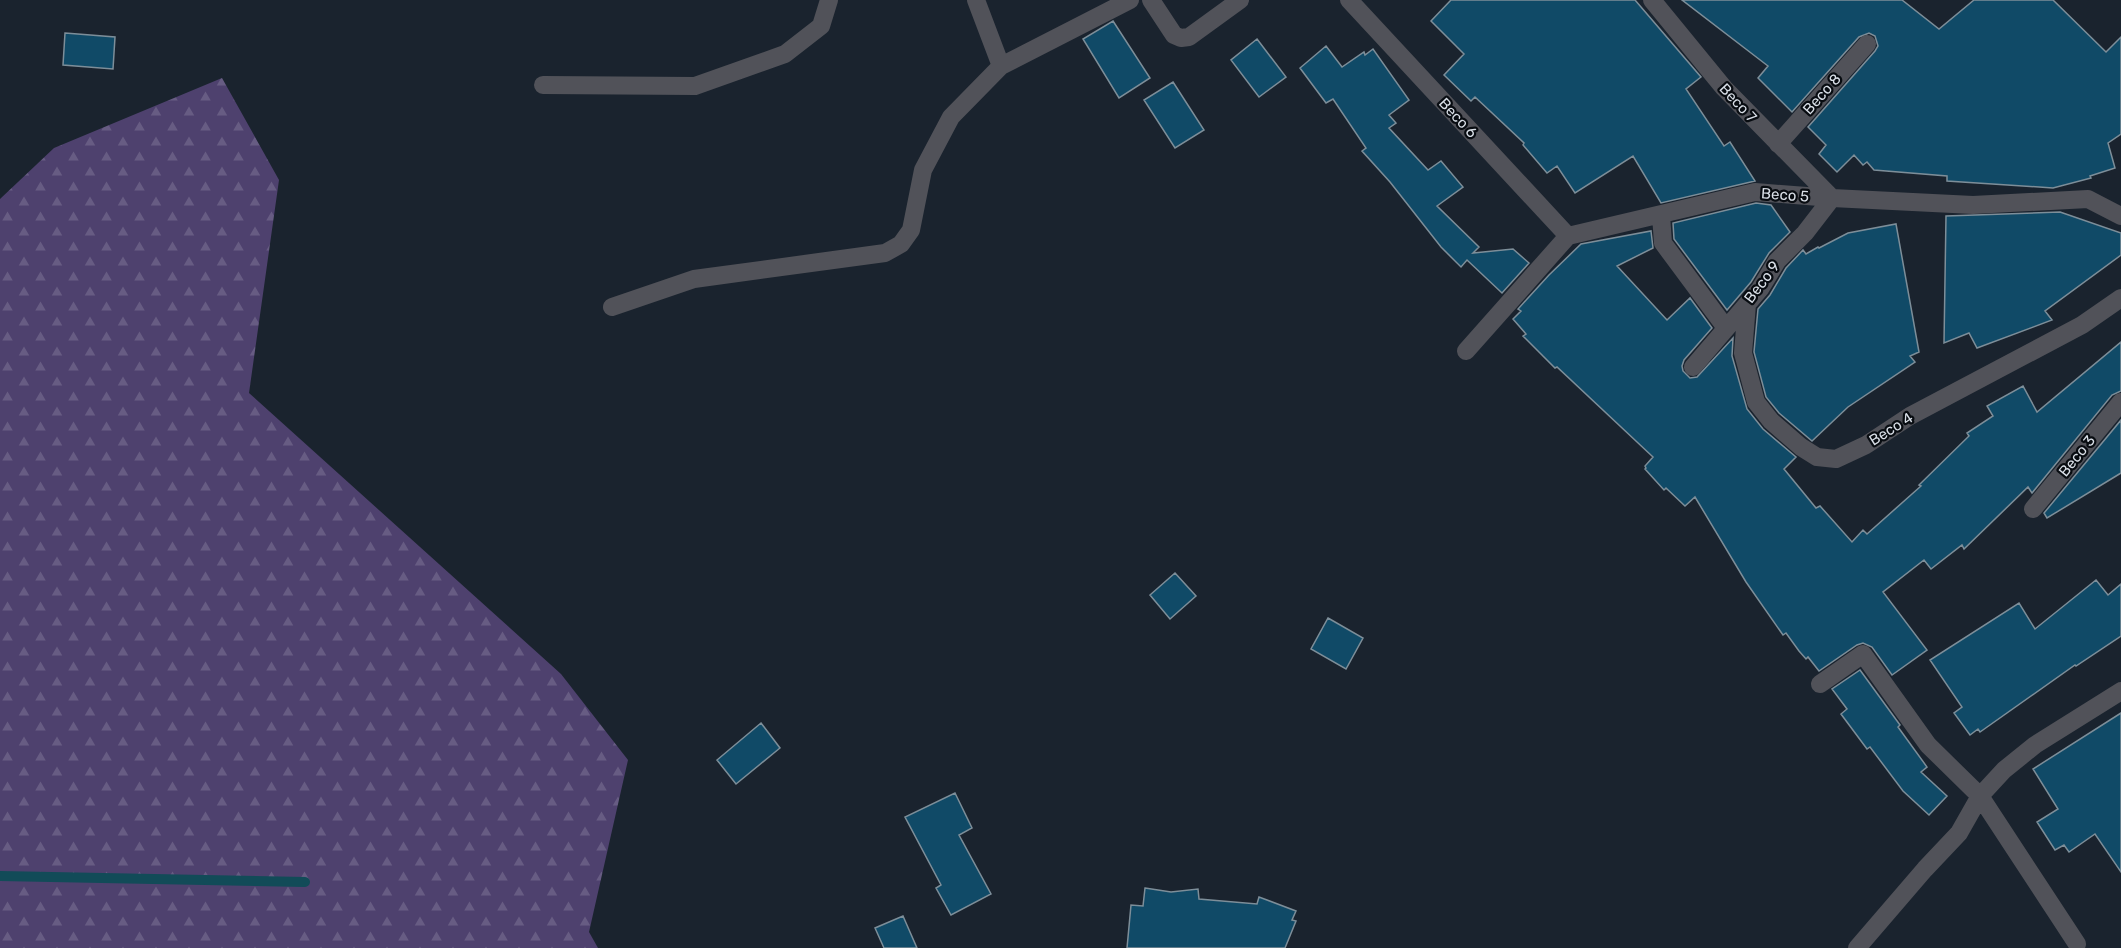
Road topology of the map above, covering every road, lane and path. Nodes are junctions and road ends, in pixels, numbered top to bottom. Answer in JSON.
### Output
{"nodes":[{"id":1,"x":829,"y":0,"type":"edge"},
{"id":2,"x":976,"y":0,"type":"edge"},
{"id":3,"x":1130,"y":0,"type":"edge"},
{"id":4,"x":1151,"y":0,"type":"edge"},
{"id":5,"x":1240,"y":0,"type":"edge"},
{"id":6,"x":1349,"y":0,"type":"edge"},
{"id":7,"x":1652,"y":0,"type":"edge"},
{"id":8,"x":1867,"y":44,"type":"dead end"},
{"id":9,"x":1001,"y":66,"type":"junction"},
{"id":10,"x":543,"y":85,"type":"dead end"},
{"id":11,"x":1778,"y":144,"type":"junction"},
{"id":12,"x":1832,"y":198,"type":"junction"},
{"id":13,"x":1661,"y":215,"type":"junction"},
{"id":14,"x":2121,"y":216,"type":"edge"},
{"id":15,"x":1568,"y":236,"type":"junction"},
{"id":16,"x":2121,"y":298,"type":"edge"},
{"id":17,"x":1747,"y":304,"type":"junction"},
{"id":18,"x":612,"y":307,"type":"dead end"},
{"id":19,"x":1726,"y":328,"type":"junction"},
{"id":20,"x":1466,"y":351,"type":"dead end"},
{"id":21,"x":1694,"y":367,"type":"dead end"},
{"id":22,"x":2121,"y":402,"type":"edge"},
{"id":23,"x":2033,"y":509,"type":"dead end"},
{"id":24,"x":1820,"y":684,"type":"dead end"},
{"id":25,"x":2121,"y":691,"type":"edge"},
{"id":26,"x":1980,"y":796,"type":"junction"},
{"id":27,"x":2077,"y":944,"type":"dead end"},
{"id":28,"x":1857,"y":948,"type":"edge"}],
"edges":[{"from":1,"to":10,"type":"street"},
{"from":2,"to":9,"type":"street"},
{"from":3,"to":9,"type":"street"},
{"from":4,"to":5,"type":"street"},
{"from":6,"to":15,"type":"street","name":"Beco 6"},
{"from":7,"to":11,"type":"street","name":"Beco 7"},
{"from":8,"to":11,"type":"street","name":"Beco 8"},
{"from":9,"to":18,"type":"street"},
{"from":11,"to":12,"type":"street","name":"Beco 7"},
{"from":12,"to":13,"type":"street","name":"Beco 5"},
{"from":12,"to":14,"type":"street","name":"Beco 5"},
{"from":12,"to":17,"type":"street","name":"Beco 9"},
{"from":13,"to":15,"type":"street","name":"Beco 5"},
{"from":13,"to":19,"type":"street"},
{"from":15,"to":20,"type":"street"},
{"from":16,"to":17,"type":"street","name":"Beco 4"},
{"from":17,"to":19,"type":"street","name":"Beco 9"},
{"from":19,"to":21,"type":"street","name":"Beco 9"},
{"from":22,"to":23,"type":"street","name":"Beco 3"},
{"from":24,"to":26,"type":"street"},
{"from":25,"to":26,"type":"street"},
{"from":26,"to":27,"type":"street"},
{"from":26,"to":28,"type":"street"}]}
